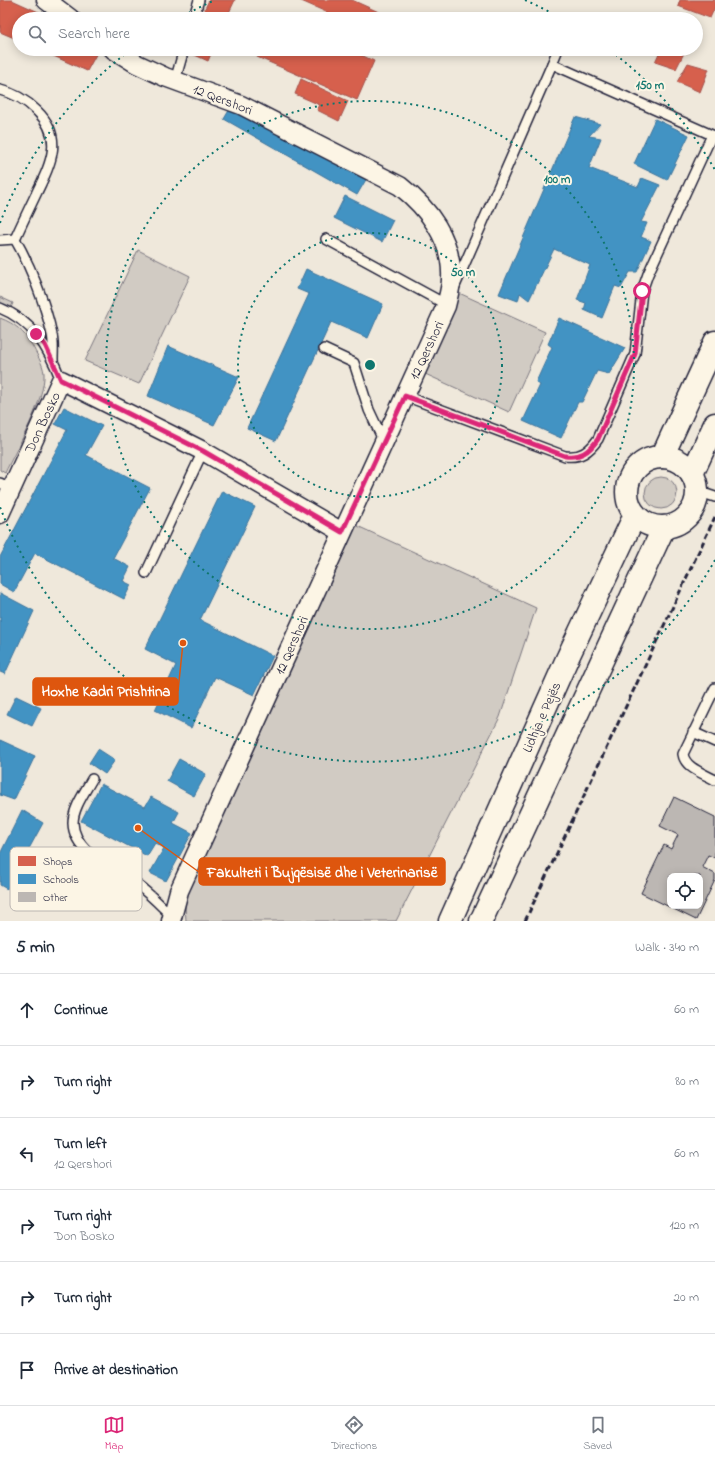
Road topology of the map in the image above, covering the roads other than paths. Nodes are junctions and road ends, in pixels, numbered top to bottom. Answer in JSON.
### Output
{"nodes":[{"id":1,"x":46,"y":0,"type":"edge"},
{"id":2,"x":199,"y":0,"type":"edge"},
{"id":3,"x":62,"y":12,"type":"edge"},
{"id":4,"x":195,"y":12,"type":"edge"},
{"id":5,"x":124,"y":56,"type":"edge"},
{"id":6,"x":182,"y":56,"type":"edge"},
{"id":7,"x":555,"y":56,"type":"edge"},
{"id":8,"x":552,"y":64,"type":"junction"},
{"id":9,"x":175,"y":81,"type":"junction"},
{"id":10,"x":0,"y":90,"type":"edge"},
{"id":11,"x":15,"y":239,"type":"junction"},
{"id":12,"x":326,"y":239,"type":"dead end"},
{"id":13,"x":0,"y":240,"type":"edge"},
{"id":14,"x":446,"y":306,"type":"junction"},
{"id":15,"x":0,"y":308,"type":"edge"},
{"id":16,"x":715,"y":342,"type":"edge"},
{"id":17,"x":324,"y":349,"type":"dead end"},
{"id":18,"x":53,"y":360,"type":"junction"},
{"id":19,"x":61,"y":380,"type":"junction"},
{"id":20,"x":405,"y":396,"type":"junction"},
{"id":21,"x":715,"y":424,"type":"edge"},
{"id":22,"x":384,"y":442,"type":"junction"},
{"id":23,"x":203,"y":451,"type":"junction"},
{"id":24,"x":662,"y":457,"type":"junction"},
{"id":25,"x":6,"y":485,"type":"edge"},
{"id":26,"x":701,"y":487,"type":"edge"},
{"id":27,"x":0,"y":514,"type":"edge"},
{"id":28,"x":635,"y":515,"type":"junction"},
{"id":29,"x":664,"y":527,"type":"junction"},
{"id":30,"x":342,"y":532,"type":"junction"},
{"id":31,"x":146,"y":573,"type":"dead end"},
{"id":32,"x":715,"y":688,"type":"edge"},
{"id":33,"x":693,"y":732,"type":"junction"},
{"id":34,"x":715,"y":742,"type":"edge"},
{"id":35,"x":92,"y":779,"type":"dead end"},
{"id":36,"x":715,"y":780,"type":"edge"},
{"id":37,"x":85,"y":847,"type":"edge"},
{"id":38,"x":142,"y":889,"type":"edge"},
{"id":39,"x":171,"y":918,"type":"edge"},
{"id":40,"x":450,"y":921,"type":"edge"},
{"id":41,"x":481,"y":921,"type":"edge"}],
"edges":[{"from":1,"to":3,"type":"street"},
{"from":2,"to":4,"type":"lane"},
{"from":5,"to":9,"type":"street","name":"12 Qershori"},
{"from":6,"to":9,"type":"lane"},
{"from":7,"to":8,"type":"lane"},
{"from":8,"to":14,"type":"lane"},
{"from":8,"to":20,"type":"lane"},
{"from":9,"to":14,"type":"street","name":"12 Qershori"},
{"from":10,"to":11,"type":"lane"},
{"from":11,"to":13,"type":"lane"},
{"from":11,"to":18,"type":"lane"},
{"from":12,"to":14,"type":"lane"},
{"from":14,"to":20,"type":"street","name":"12 Qershori"},
{"from":15,"to":18,"type":"lane"},
{"from":16,"to":24,"type":"highway"},
{"from":17,"to":22,"type":"lane"},
{"from":18,"to":19,"type":"lane"},
{"from":19,"to":23,"type":"street","name":"Don Bosko"},
{"from":19,"to":25,"type":"street","name":"Don Bosko"},
{"from":20,"to":22,"type":"street","name":"12 Qershori"},
{"from":21,"to":26,"type":"highway"},
{"from":22,"to":30,"type":"street","name":"12 Qershori"},
{"from":23,"to":30,"type":"street","name":"Don Bosko"},
{"from":23,"to":31,"type":"lane"},
{"from":24,"to":26,"type":"highway"},
{"from":24,"to":28,"type":"highway"},
{"from":25,"to":27,"type":"street","name":"Don Bosko"},
{"from":26,"to":29,"type":"highway"},
{"from":28,"to":29,"type":"highway"},
{"from":28,"to":40,"type":"highway","name":"Lidhja e Pejës"},
{"from":29,"to":41,"type":"highway"},
{"from":30,"to":39,"type":"street","name":"12 Qershori"},
{"from":32,"to":33,"type":"lane"},
{"from":33,"to":34,"type":"lane"},
{"from":33,"to":36,"type":"lane"},
{"from":35,"to":37,"type":"lane"},
{"from":38,"to":39,"type":"lane"}]}
